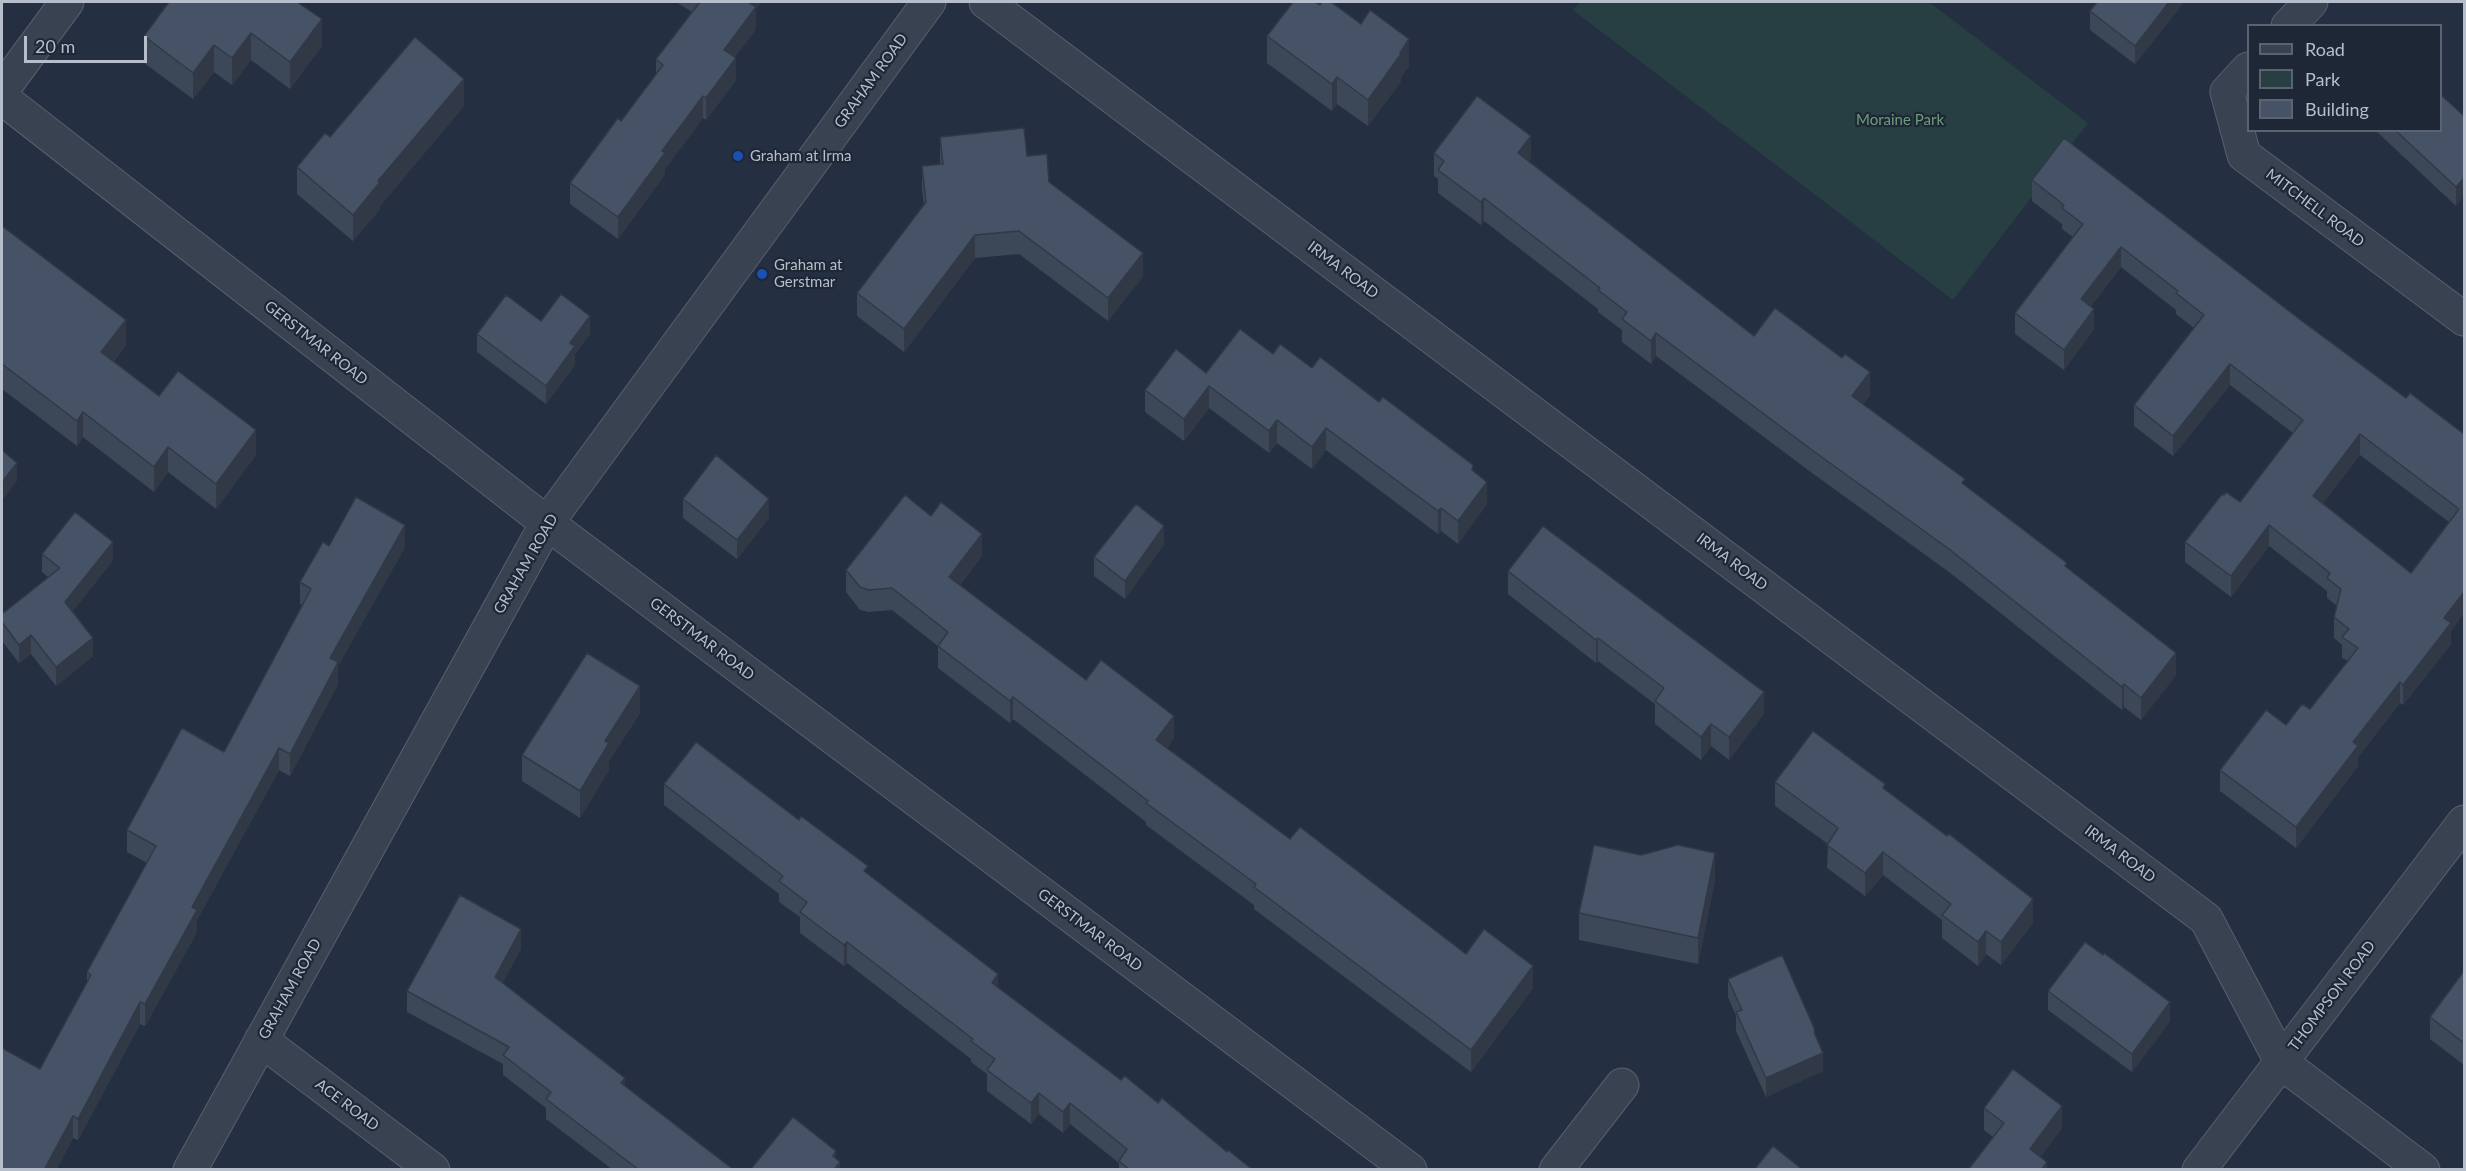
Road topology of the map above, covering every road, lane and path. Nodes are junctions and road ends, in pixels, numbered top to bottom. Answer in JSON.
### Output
{"nodes":[{"id":1,"x":67,"y":2,"type":"edge"},
{"id":2,"x":929,"y":2,"type":"edge"},
{"id":3,"x":986,"y":2,"type":"edge"},
{"id":4,"x":2310,"y":2,"type":"edge"},
{"id":5,"x":2290,"y":24,"type":"edge"},
{"id":6,"x":2247,"y":70,"type":"edge"},
{"id":7,"x":2,"y":90,"type":"edge"},
{"id":8,"x":2,"y":98,"type":"edge"},
{"id":9,"x":2464,"y":319,"type":"edge"},
{"id":10,"x":547,"y":523,"type":"junction"},
{"id":11,"x":2464,"y":822,"type":"edge"},
{"id":12,"x":261,"y":1040,"type":"junction"},
{"id":13,"x":2282,"y":1063,"type":"junction"},
{"id":14,"x":1622,"y":1085,"type":"dead end"},
{"id":15,"x":190,"y":1170,"type":"edge"},
{"id":16,"x":433,"y":1170,"type":"edge"},
{"id":17,"x":1410,"y":1170,"type":"edge"},
{"id":18,"x":1556,"y":1170,"type":"edge"},
{"id":19,"x":2199,"y":1170,"type":"edge"},
{"id":20,"x":2423,"y":1170,"type":"edge"}],
"edges":[{"from":1,"to":7,"type":"street"},
{"from":2,"to":10,"type":"street","name":"GRAHAM ROAD"},
{"from":3,"to":13,"type":"street","name":"IRMA ROAD"},
{"from":4,"to":5,"type":"street"},
{"from":6,"to":9,"type":"street","name":"MITCHELL ROAD"},
{"from":8,"to":10,"type":"street","name":"GERSTMAR ROAD"},
{"from":10,"to":12,"type":"street","name":"GRAHAM ROAD"},
{"from":10,"to":17,"type":"street","name":"GERSTMAR ROAD"},
{"from":11,"to":13,"type":"street","name":"THOMPSON ROAD"},
{"from":12,"to":15,"type":"street","name":"GRAHAM ROAD"},
{"from":12,"to":16,"type":"street","name":"ACE ROAD"},
{"from":13,"to":19,"type":"street","name":"THOMPSON ROAD"},
{"from":13,"to":20,"type":"street","name":"IRMA ROAD"},
{"from":14,"to":18,"type":"street"}]}
